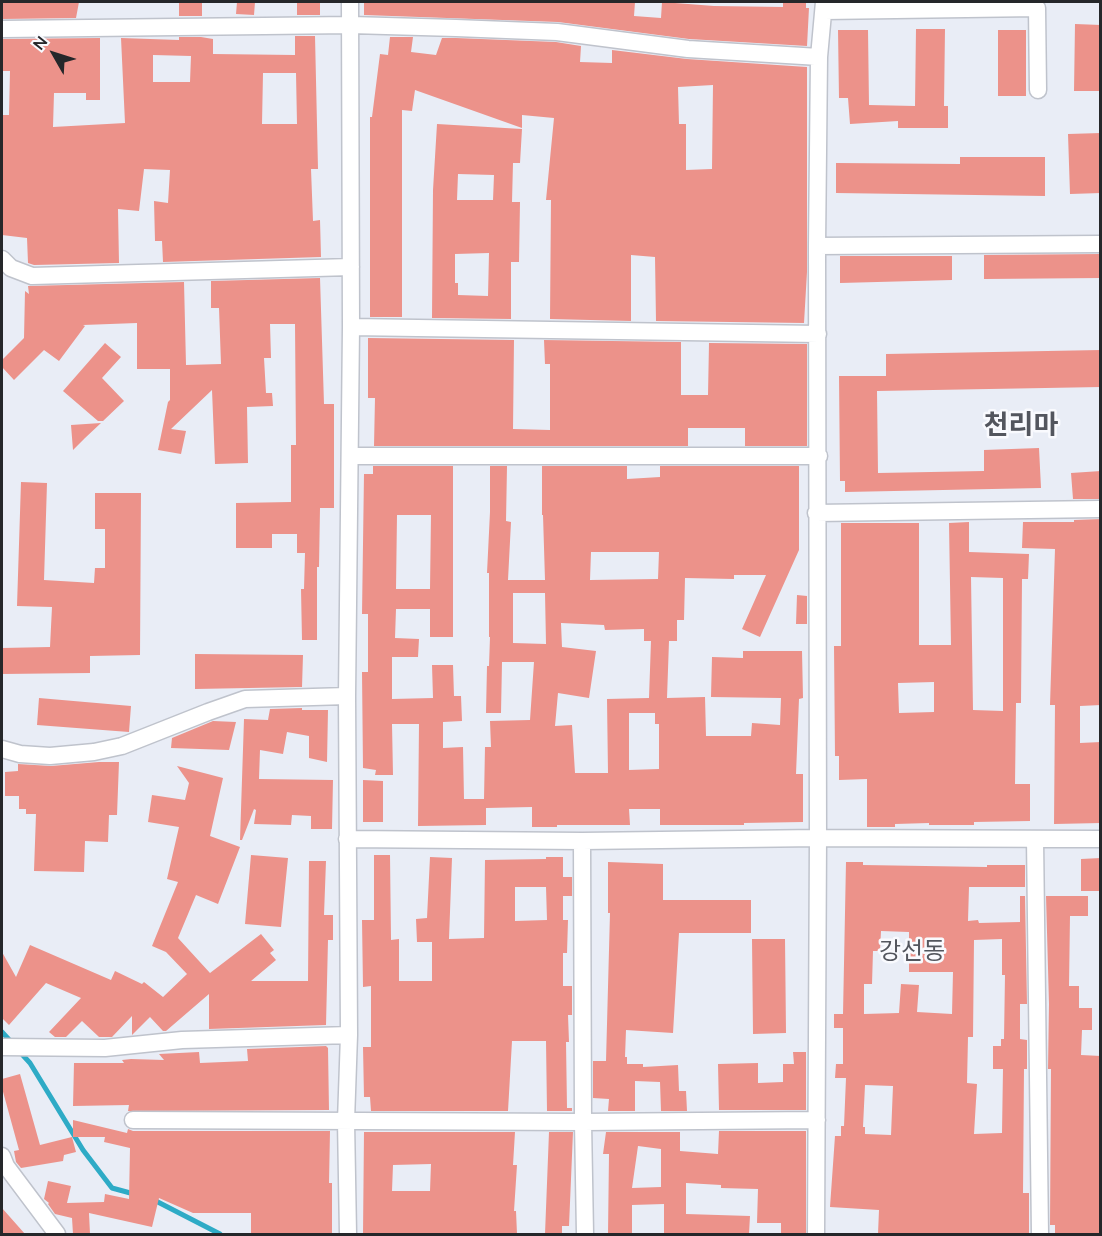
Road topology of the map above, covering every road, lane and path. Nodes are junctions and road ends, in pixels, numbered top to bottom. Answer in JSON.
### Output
{"nodes":[{"id":1,"x":350,"y":2,"type":"edge"},
{"id":2,"x":824,"y":6,"type":"edge"},
{"id":3,"x":351,"y":25,"type":"junction"},
{"id":4,"x":2,"y":29,"type":"edge"},
{"id":5,"x":819,"y":57,"type":"junction"},
{"id":6,"x":1038,"y":90,"type":"dead end"},
{"id":7,"x":1101,"y":244,"type":"edge"},
{"id":8,"x":817,"y":246,"type":"junction"},
{"id":9,"x":2,"y":259,"type":"edge"},
{"id":10,"x":351,"y":267,"type":"junction"},
{"id":11,"x":351,"y":327,"type":"junction"},
{"id":12,"x":818,"y":334,"type":"junction"},
{"id":13,"x":350,"y":456,"type":"junction"},
{"id":14,"x":819,"y":456,"type":"junction"},
{"id":15,"x":1101,"y":509,"type":"edge"},
{"id":16,"x":816,"y":513,"type":"junction"},
{"id":17,"x":347,"y":696,"type":"junction"},
{"id":18,"x":2,"y":749,"type":"edge"},
{"id":19,"x":818,"y":838,"type":"junction"},
{"id":20,"x":347,"y":839,"type":"junction"},
{"id":21,"x":1035,"y":839,"type":"junction"},
{"id":22,"x":1101,"y":839,"type":"edge"},
{"id":23,"x":582,"y":841,"type":"junction"},
{"id":24,"x":349,"y":1035,"type":"junction"},
{"id":25,"x":2,"y":1047,"type":"edge"},
{"id":26,"x":133,"y":1120,"type":"dead end"},
{"id":27,"x":817,"y":1120,"type":"junction"},
{"id":28,"x":346,"y":1121,"type":"junction"},
{"id":29,"x":582,"y":1122,"type":"junction"},
{"id":30,"x":2,"y":1156,"type":"edge"},
{"id":31,"x":57,"y":1234,"type":"edge"},
{"id":32,"x":348,"y":1234,"type":"edge"},
{"id":33,"x":585,"y":1234,"type":"edge"},
{"id":34,"x":816,"y":1234,"type":"edge"},
{"id":35,"x":1040,"y":1234,"type":"edge"}],
"edges":[{"from":1,"to":3,"type":"street"},
{"from":2,"to":5,"type":"street"},
{"from":2,"to":6,"type":"street"},
{"from":3,"to":4,"type":"street"},
{"from":3,"to":5,"type":"street"},
{"from":3,"to":10,"type":"street"},
{"from":5,"to":8,"type":"street"},
{"from":7,"to":8,"type":"street"},
{"from":8,"to":12,"type":"street"},
{"from":9,"to":10,"type":"street"},
{"from":10,"to":11,"type":"street"},
{"from":11,"to":12,"type":"street"},
{"from":11,"to":13,"type":"street"},
{"from":12,"to":14,"type":"street"},
{"from":13,"to":14,"type":"street"},
{"from":13,"to":17,"type":"street"},
{"from":14,"to":16,"type":"street"},
{"from":15,"to":16,"type":"street"},
{"from":16,"to":19,"type":"street"},
{"from":17,"to":18,"type":"street"},
{"from":17,"to":20,"type":"street"},
{"from":19,"to":21,"type":"street"},
{"from":19,"to":23,"type":"street"},
{"from":19,"to":27,"type":"street"},
{"from":20,"to":23,"type":"street"},
{"from":20,"to":24,"type":"street"},
{"from":21,"to":22,"type":"street"},
{"from":21,"to":35,"type":"street"},
{"from":23,"to":29,"type":"street"},
{"from":24,"to":25,"type":"street"},
{"from":24,"to":28,"type":"street"},
{"from":26,"to":28,"type":"street"},
{"from":27,"to":29,"type":"street"},
{"from":27,"to":34,"type":"street"},
{"from":28,"to":29,"type":"street"},
{"from":28,"to":32,"type":"street"},
{"from":29,"to":33,"type":"street"},
{"from":30,"to":31,"type":"street"}]}
